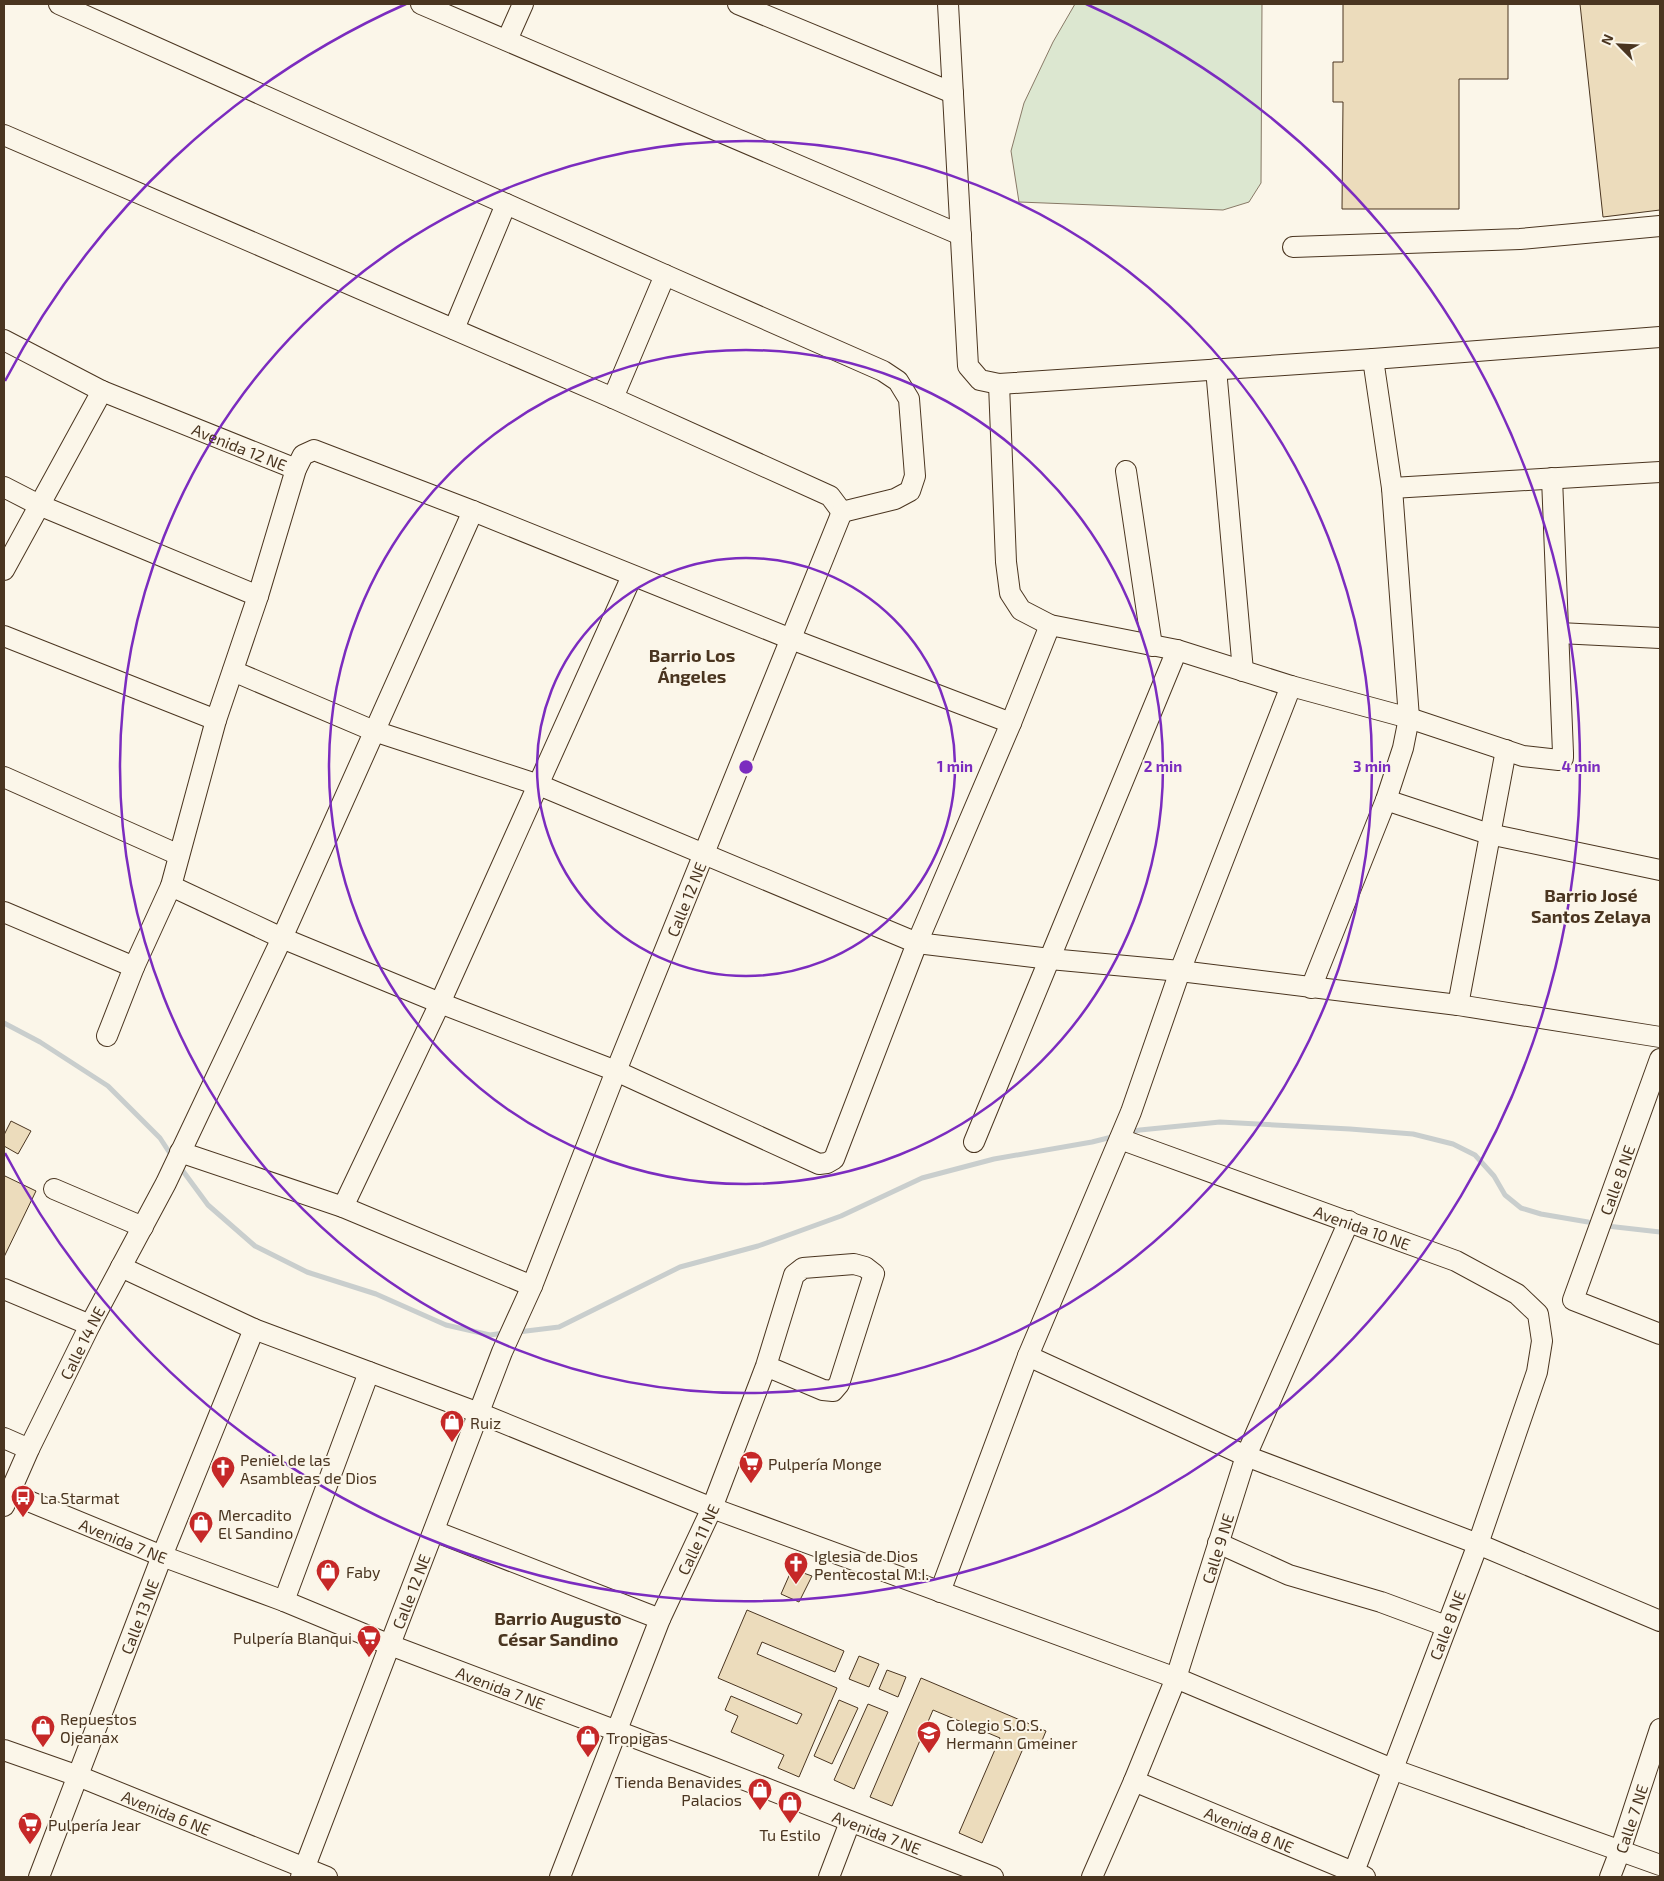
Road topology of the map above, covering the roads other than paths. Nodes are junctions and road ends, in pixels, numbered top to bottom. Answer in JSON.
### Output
{"nodes":[{"id":1,"x":59,"y":4,"type":"edge"},
{"id":2,"x":421,"y":4,"type":"edge"},
{"id":3,"x":523,"y":4,"type":"edge"},
{"id":4,"x":738,"y":4,"type":"edge"},
{"id":5,"x":948,"y":4,"type":"edge"},
{"id":6,"x":507,"y":40,"type":"junction"},
{"id":7,"x":953,"y":93,"type":"junction"},
{"id":8,"x":4,"y":135,"type":"edge"},
{"id":9,"x":506,"y":204,"type":"junction"},
{"id":10,"x":1660,"y":226,"type":"edge"},
{"id":11,"x":961,"y":235,"type":"junction"},
{"id":12,"x":1293,"y":247,"type":"dead end"},
{"id":13,"x":665,"y":275,"type":"junction"},
{"id":14,"x":454,"y":329,"type":"junction"},
{"id":15,"x":1660,"y":337,"type":"edge"},
{"id":16,"x":4,"y":340,"type":"edge"},
{"id":17,"x":1374,"y":359,"type":"junction"},
{"id":18,"x":1216,"y":369,"type":"junction"},
{"id":19,"x":999,"y":384,"type":"junction"},
{"id":20,"x":102,"y":391,"type":"junction"},
{"id":21,"x":614,"y":398,"type":"junction"},
{"id":22,"x":296,"y":469,"type":"junction"},
{"id":23,"x":1126,"y":471,"type":"dead end"},
{"id":24,"x":1660,"y":472,"type":"edge"},
{"id":25,"x":1552,"y":478,"type":"junction"},
{"id":26,"x":4,"y":487,"type":"edge"},
{"id":27,"x":1392,"y":488,"type":"junction"},
{"id":28,"x":39,"y":505,"type":"junction"},
{"id":29,"x":474,"y":511,"type":"junction"},
{"id":30,"x":842,"y":512,"type":"junction"},
{"id":31,"x":4,"y":570,"type":"edge"},
{"id":32,"x":632,"y":576,"type":"junction"},
{"id":33,"x":258,"y":596,"type":"junction"},
{"id":34,"x":1050,"y":625,"type":"junction"},
{"id":35,"x":1559,"y":633,"type":"junction"},
{"id":36,"x":1658,"y":633,"type":"edge"},
{"id":37,"x":4,"y":636,"type":"edge"},
{"id":38,"x":792,"y":639,"type":"junction"},
{"id":39,"x":1152,"y":646,"type":"junction"},
{"id":40,"x":1177,"y":650,"type":"junction"},
{"id":41,"x":233,"y":671,"type":"junction"},
{"id":42,"x":1243,"y":671,"type":"junction"},
{"id":43,"x":1291,"y":686,"type":"junction"},
{"id":44,"x":1409,"y":718,"type":"junction"},
{"id":45,"x":216,"y":720,"type":"junction"},
{"id":46,"x":1011,"y":723,"type":"junction"},
{"id":47,"x":374,"y":731,"type":"junction"},
{"id":48,"x":1506,"y":750,"type":"junction"},
{"id":49,"x":4,"y":777,"type":"edge"},
{"id":50,"x":539,"y":785,"type":"junction"},
{"id":51,"x":1386,"y":800,"type":"junction"},
{"id":52,"x":1489,"y":834,"type":"junction"},
{"id":53,"x":179,"y":855,"type":"junction"},
{"id":54,"x":704,"y":856,"type":"junction"},
{"id":55,"x":1660,"y":870,"type":"edge"},
{"id":56,"x":172,"y":886,"type":"junction"},
{"id":57,"x":4,"y":912,"type":"edge"},
{"id":58,"x":282,"y":938,"type":"junction"},
{"id":59,"x":917,"y":943,"type":"junction"},
{"id":60,"x":1050,"y":959,"type":"junction"},
{"id":61,"x":134,"y":967,"type":"junction"},
{"id":62,"x":1180,"y":971,"type":"junction"},
{"id":63,"x":1311,"y":988,"type":"junction"},
{"id":64,"x":440,"y":1003,"type":"junction"},
{"id":65,"x":1458,"y":1005,"type":"junction"},
{"id":66,"x":107,"y":1036,"type":"dead end"},
{"id":67,"x":1660,"y":1037,"type":"edge"},
{"id":68,"x":1660,"y":1059,"type":"edge"},
{"id":69,"x":616,"y":1071,"type":"junction"},
{"id":70,"x":974,"y":1142,"type":"dead end"},
{"id":71,"x":1116,"y":1148,"type":"junction"},
{"id":72,"x":179,"y":1155,"type":"junction"},
{"id":73,"x":54,"y":1189,"type":"dead end"},
{"id":74,"x":343,"y":1207,"type":"junction"},
{"id":75,"x":1349,"y":1221,"type":"junction"},
{"id":76,"x":143,"y":1227,"type":"junction"},
{"id":77,"x":122,"y":1267,"type":"junction"},
{"id":78,"x":532,"y":1286,"type":"junction"},
{"id":79,"x":4,"y":1289,"type":"edge"},
{"id":80,"x":90,"y":1325,"type":"junction"},
{"id":81,"x":254,"y":1330,"type":"junction"},
{"id":82,"x":1660,"y":1334,"type":"edge"},
{"id":83,"x":1028,"y":1356,"type":"junction"},
{"id":84,"x":766,"y":1366,"type":"junction"},
{"id":85,"x":368,"y":1372,"type":"junction"},
{"id":86,"x":1537,"y":1372,"type":"joint"},
{"id":87,"x":479,"y":1413,"type":"junction"},
{"id":88,"x":4,"y":1438,"type":"edge"},
{"id":89,"x":29,"y":1449,"type":"junction"},
{"id":90,"x":1246,"y":1456,"type":"junction"},
{"id":91,"x":6,"y":1499,"type":"edge"},
{"id":92,"x":712,"y":1508,"type":"junction"},
{"id":93,"x":434,"y":1531,"type":"junction"},
{"id":94,"x":1218,"y":1543,"type":"junction"},
{"id":95,"x":1478,"y":1544,"type":"junction"},
{"id":96,"x":162,"y":1556,"type":"junction"},
{"id":97,"x":940,"y":1592,"type":"junction"},
{"id":98,"x":284,"y":1601,"type":"junction"},
{"id":99,"x":660,"y":1619,"type":"junction"},
{"id":100,"x":1660,"y":1621,"type":"edge"},
{"id":101,"x":1446,"y":1626,"type":"junction"},
{"id":102,"x":390,"y":1645,"type":"junction"},
{"id":103,"x":1176,"y":1678,"type":"junction"},
{"id":104,"x":1660,"y":1730,"type":"edge"},
{"id":105,"x":616,"y":1731,"type":"junction"},
{"id":106,"x":4,"y":1750,"type":"edge"},
{"id":107,"x":1392,"y":1769,"type":"junction"},
{"id":108,"x":78,"y":1776,"type":"junction"},
{"id":109,"x":1134,"y":1781,"type":"junction"},
{"id":110,"x":850,"y":1822,"type":"junction"},
{"id":111,"x":1620,"y":1851,"type":"junction"},
{"id":112,"x":1660,"y":1865,"type":"edge"},
{"id":113,"x":302,"y":1873,"type":"edge"},
{"id":114,"x":1357,"y":1876,"type":"edge"},
{"id":115,"x":39,"y":1877,"type":"edge"},
{"id":116,"x":327,"y":1877,"type":"edge"},
{"id":117,"x":560,"y":1877,"type":"edge"},
{"id":118,"x":829,"y":1877,"type":"edge"},
{"id":119,"x":992,"y":1877,"type":"edge"},
{"id":120,"x":1092,"y":1877,"type":"edge"},
{"id":121,"x":1610,"y":1877,"type":"edge"}],
"edges":[{"from":1,"to":9,"type":"street"},
{"from":2,"to":6,"type":"street"},
{"from":3,"to":6,"type":"street"},
{"from":4,"to":7,"type":"street"},
{"from":5,"to":7,"type":"street"},
{"from":6,"to":11,"type":"street"},
{"from":7,"to":11,"type":"street"},
{"from":8,"to":14,"type":"street"},
{"from":9,"to":13,"type":"street"},
{"from":9,"to":14,"type":"street"},
{"from":10,"to":12,"type":"street"},
{"from":11,"to":19,"type":"street"},
{"from":13,"to":21,"type":"street"},
{"from":13,"to":30,"type":"street"},
{"from":14,"to":21,"type":"street"},
{"from":15,"to":17,"type":"street"},
{"from":16,"to":20,"type":"street","name":"Avenida 12 NE"},
{"from":17,"to":18,"type":"street"},
{"from":17,"to":27,"type":"street"},
{"from":18,"to":19,"type":"street"},
{"from":18,"to":42,"type":"street"},
{"from":19,"to":34,"type":"street"},
{"from":20,"to":22,"type":"street","name":"Avenida 12 NE"},
{"from":20,"to":28,"type":"street"},
{"from":21,"to":30,"type":"street"},
{"from":22,"to":29,"type":"street","name":"Avenida 12 NE"},
{"from":22,"to":33,"type":"street"},
{"from":23,"to":39,"type":"street"},
{"from":24,"to":25,"type":"street"},
{"from":25,"to":27,"type":"street"},
{"from":25,"to":35,"type":"street"},
{"from":26,"to":28,"type":"street"},
{"from":27,"to":44,"type":"street"},
{"from":28,"to":31,"type":"street"},
{"from":28,"to":33,"type":"street"},
{"from":29,"to":32,"type":"street","name":"Avenida 12 NE"},
{"from":29,"to":47,"type":"street","name":"Calle 14 NE"},
{"from":30,"to":38,"type":"street","name":"Calle 12 NE"},
{"from":32,"to":38,"type":"street","name":"Avenida 12 NE"},
{"from":32,"to":50,"type":"street"},
{"from":33,"to":41,"type":"street"},
{"from":34,"to":39,"type":"street"},
{"from":34,"to":46,"type":"street"},
{"from":35,"to":36,"type":"street"},
{"from":35,"to":48,"type":"street"},
{"from":37,"to":45,"type":"street"},
{"from":38,"to":46,"type":"street","name":"Avenida 12 NE"},
{"from":38,"to":54,"type":"street","name":"Calle 12 NE"},
{"from":39,"to":40,"type":"street"},
{"from":40,"to":42,"type":"street"},
{"from":40,"to":60,"type":"street"},
{"from":41,"to":45,"type":"street"},
{"from":41,"to":47,"type":"street"},
{"from":42,"to":43,"type":"street"},
{"from":43,"to":44,"type":"street"},
{"from":43,"to":62,"type":"street"},
{"from":44,"to":48,"type":"street"},
{"from":44,"to":51,"type":"street"},
{"from":45,"to":53,"type":"street"},
{"from":46,"to":59,"type":"street"},
{"from":47,"to":50,"type":"street"},
{"from":47,"to":58,"type":"street","name":"Calle 14 NE"},
{"from":48,"to":52,"type":"street"},
{"from":49,"to":53,"type":"street"},
{"from":50,"to":54,"type":"street"},
{"from":50,"to":64,"type":"street"},
{"from":51,"to":52,"type":"street"},
{"from":51,"to":63,"type":"street"},
{"from":52,"to":55,"type":"street"},
{"from":52,"to":65,"type":"street"},
{"from":53,"to":56,"type":"street"},
{"from":54,"to":59,"type":"street"},
{"from":54,"to":69,"type":"street","name":"Calle 12 NE"},
{"from":56,"to":58,"type":"street"},
{"from":56,"to":61,"type":"street"},
{"from":57,"to":61,"type":"street"},
{"from":58,"to":64,"type":"street"},
{"from":58,"to":72,"type":"street","name":"Calle 14 NE"},
{"from":59,"to":60,"type":"street"},
{"from":59,"to":69,"type":"street"},
{"from":60,"to":62,"type":"street"},
{"from":60,"to":70,"type":"street"},
{"from":61,"to":66,"type":"street"},
{"from":62,"to":63,"type":"street"},
{"from":62,"to":71,"type":"street"},
{"from":63,"to":65,"type":"street"},
{"from":64,"to":69,"type":"street"},
{"from":64,"to":74,"type":"street"},
{"from":65,"to":67,"type":"street"},
{"from":68,"to":82,"type":"street","name":"Calle 8 NE"},
{"from":69,"to":78,"type":"street","name":"Calle 12 NE"},
{"from":71,"to":75,"type":"street","name":"Avenida 10 NE"},
{"from":71,"to":83,"type":"street"},
{"from":72,"to":74,"type":"street"},
{"from":72,"to":76,"type":"street","name":"Calle 14 NE"},
{"from":73,"to":76,"type":"street"},
{"from":74,"to":78,"type":"street"},
{"from":75,"to":86,"type":"street","name":"Avenida 10 NE"},
{"from":75,"to":90,"type":"street","name":"Calle 9 NE"},
{"from":76,"to":77,"type":"street","name":"Calle 14 NE"},
{"from":77,"to":80,"type":"street","name":"Calle 14 NE"},
{"from":77,"to":81,"type":"street"},
{"from":78,"to":87,"type":"street","name":"Calle 12 NE"},
{"from":79,"to":80,"type":"street"},
{"from":80,"to":89,"type":"street","name":"Calle 14 NE"},
{"from":81,"to":85,"type":"street"},
{"from":81,"to":96,"type":"street","name":"Calle 13 NE"},
{"from":83,"to":90,"type":"street"},
{"from":83,"to":97,"type":"street"},
{"from":84,"to":84,"type":"street","name":"Calle 11 NE"},
{"from":84,"to":92,"type":"street","name":"Calle 11 NE"},
{"from":85,"to":87,"type":"street"},
{"from":85,"to":98,"type":"street"},
{"from":86,"to":95,"type":"street","name":"Calle 8 NE"},
{"from":87,"to":92,"type":"street"},
{"from":87,"to":93,"type":"street","name":"Calle 12 NE"},
{"from":88,"to":89,"type":"street"},
{"from":89,"to":91,"type":"street","name":"Calle 14 NE"},
{"from":90,"to":94,"type":"street","name":"Calle 9 NE"},
{"from":90,"to":95,"type":"street"},
{"from":91,"to":96,"type":"street","name":"Avenida 7 NE"},
{"from":92,"to":97,"type":"street"},
{"from":92,"to":99,"type":"street","name":"Calle 11 NE"},
{"from":93,"to":99,"type":"street"},
{"from":93,"to":102,"type":"street","name":"Calle 12 NE"},
{"from":94,"to":101,"type":"street"},
{"from":94,"to":103,"type":"street","name":"Calle 9 NE"},
{"from":95,"to":100,"type":"street"},
{"from":95,"to":101,"type":"street","name":"Calle 8 NE"},
{"from":96,"to":98,"type":"street","name":"Avenida 7 NE"},
{"from":96,"to":108,"type":"street","name":"Calle 13 NE"},
{"from":97,"to":103,"type":"street"},
{"from":98,"to":102,"type":"street","name":"Avenida 7 NE"},
{"from":99,"to":105,"type":"street","name":"Calle 11 NE"},
{"from":101,"to":107,"type":"street","name":"Calle 8 NE"},
{"from":102,"to":105,"type":"street","name":"Avenida 7 NE"},
{"from":102,"to":113,"type":"street","name":"Calle 12 NE"},
{"from":103,"to":107,"type":"street"},
{"from":103,"to":109,"type":"street","name":"Calle 9 NE"},
{"from":104,"to":111,"type":"street","name":"Calle 7 NE"},
{"from":105,"to":110,"type":"street","name":"Avenida 7 NE"},
{"from":105,"to":117,"type":"street","name":"Calle 11 NE"},
{"from":106,"to":108,"type":"street","name":"Avenida 6 NE"},
{"from":107,"to":111,"type":"street"},
{"from":107,"to":114,"type":"street","name":"Calle 8 NE"},
{"from":108,"to":113,"type":"street","name":"Avenida 6 NE"},
{"from":108,"to":115,"type":"street","name":"Calle 13 NE"},
{"from":109,"to":114,"type":"street","name":"Avenida 8 NE"},
{"from":109,"to":120,"type":"street","name":"Calle 9 NE"},
{"from":110,"to":118,"type":"street"},
{"from":110,"to":119,"type":"street","name":"Avenida 7 NE"},
{"from":111,"to":112,"type":"street"},
{"from":111,"to":121,"type":"street","name":"Calle 7 NE"},
{"from":113,"to":116,"type":"street","name":"Avenida 6 NE"}]}
